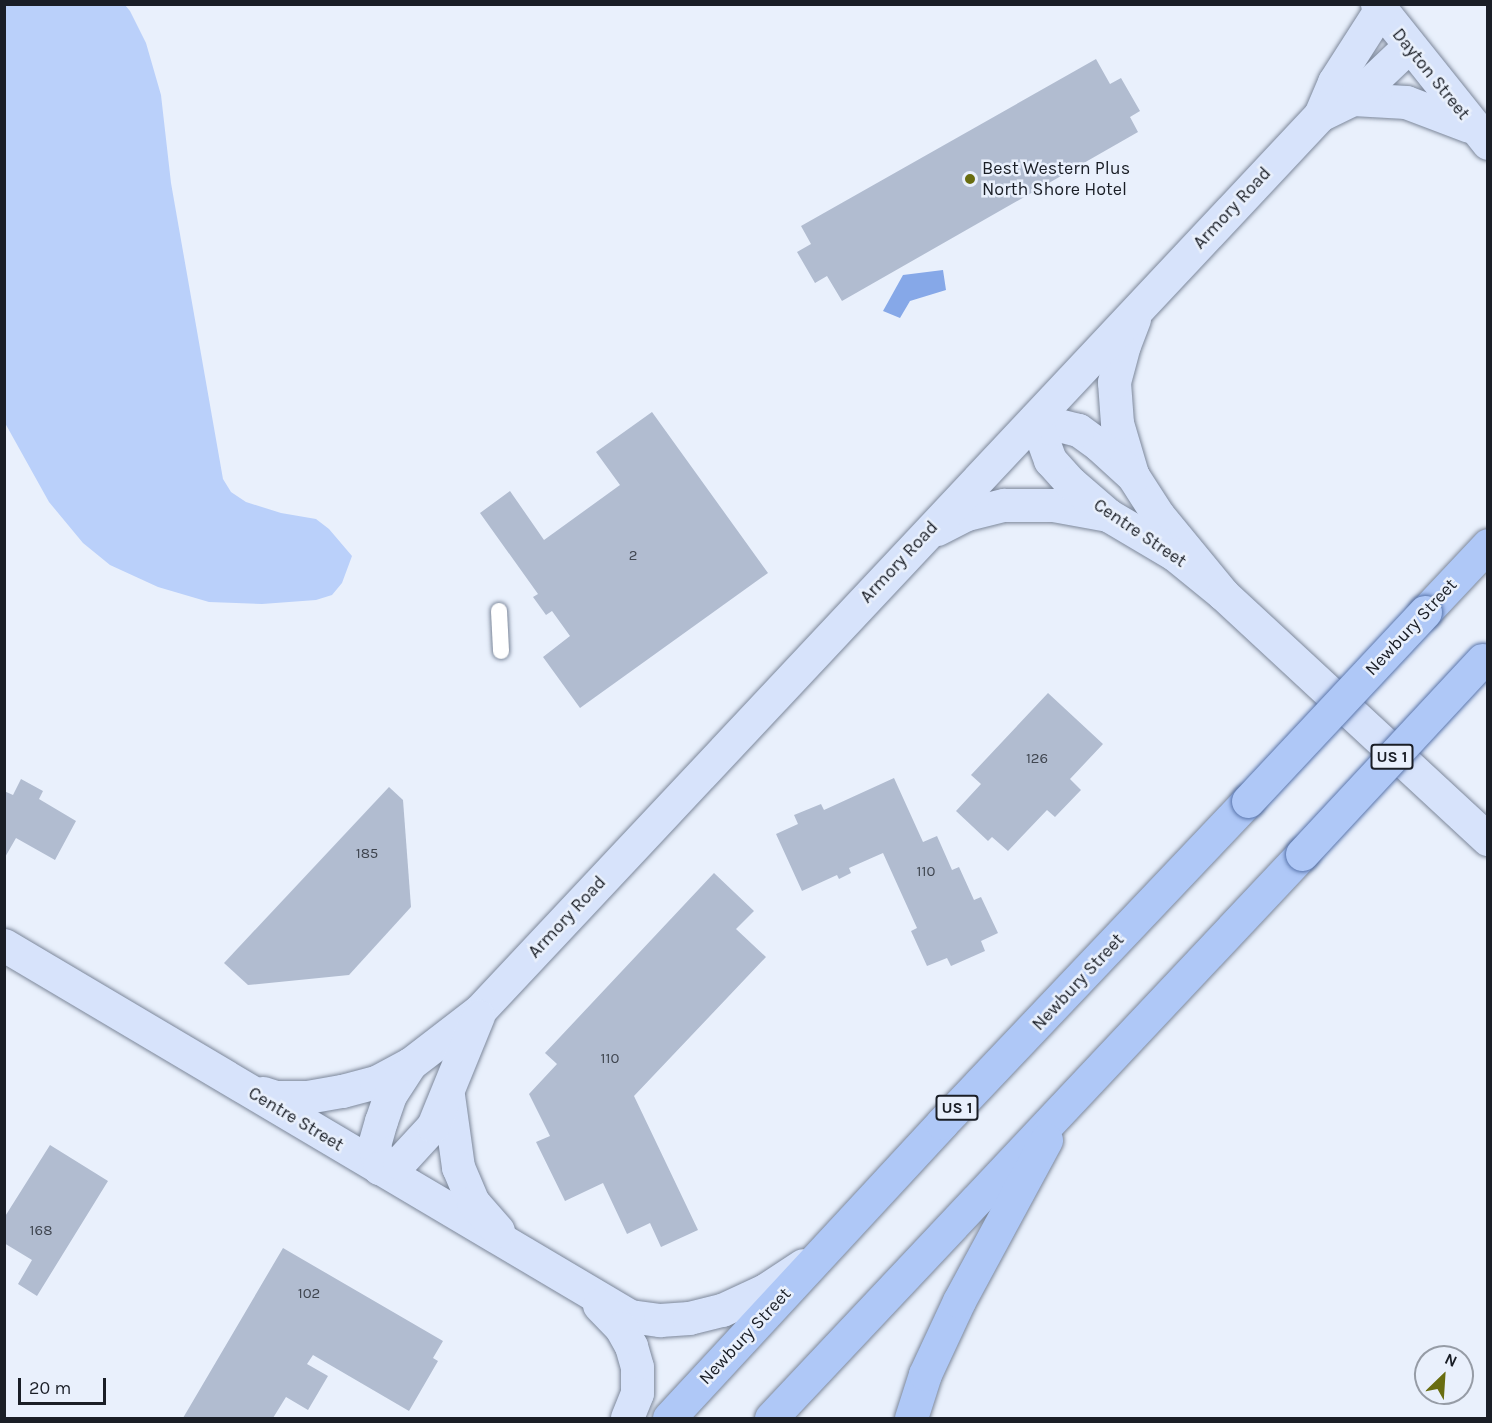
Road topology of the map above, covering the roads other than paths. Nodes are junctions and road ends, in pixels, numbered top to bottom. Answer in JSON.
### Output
{"nodes":[{"id":1,"x":1378,"y":7,"type":"edge"},
{"id":2,"x":1408,"y":47,"type":"junction"},
{"id":3,"x":1353,"y":99,"type":"junction"},
{"id":4,"x":1320,"y":115,"type":"junction"},
{"id":5,"x":1481,"y":136,"type":"edge"},
{"id":6,"x":1140,"y":306,"type":"junction"},
{"id":7,"x":1035,"y":418,"type":"junction"},
{"id":8,"x":1133,"y":476,"type":"junction"},
{"id":9,"x":1108,"y":515,"type":"junction"},
{"id":10,"x":922,"y":537,"type":"junction"},
{"id":11,"x":1488,"y":545,"type":"edge"},
{"id":12,"x":1223,"y":594,"type":"junction"},
{"id":13,"x":499,"y":611,"type":"dead end"},
{"id":14,"x":501,"y":651,"type":"dead end"},
{"id":15,"x":1485,"y":657,"type":"edge"},
{"id":16,"x":1488,"y":839,"type":"edge"},
{"id":17,"x":4,"y":945,"type":"edge"},
{"id":18,"x":480,"y":1010,"type":"junction"},
{"id":19,"x":410,"y":1064,"type":"junction"},
{"id":20,"x":238,"y":1084,"type":"junction"},
{"id":21,"x":448,"y":1094,"type":"junction"},
{"id":22,"x":1067,"y":1102,"type":"junction"},
{"id":23,"x":379,"y":1168,"type":"junction"},
{"id":24,"x":822,"y":1253,"type":"junction"},
{"id":25,"x":527,"y":1256,"type":"junction"},
{"id":26,"x":587,"y":1292,"type":"junction"},
{"id":27,"x":627,"y":1419,"type":"edge"},
{"id":28,"x":669,"y":1419,"type":"edge"},
{"id":29,"x":771,"y":1419,"type":"edge"},
{"id":30,"x":911,"y":1419,"type":"edge"}],
"edges":[{"from":1,"to":2,"type":"main road","name":"Dayton Street"},
{"from":1,"to":4,"type":"main road","name":"Armory Road"},
{"from":2,"to":3,"type":"main road","name":"Armory Road"},
{"from":2,"to":5,"type":"main road","name":"Dayton Street"},
{"from":3,"to":4,"type":"main road","name":"Armory Road"},
{"from":3,"to":5,"type":"main road"},
{"from":4,"to":6,"type":"main road","name":"Armory Road"},
{"from":6,"to":7,"type":"main road","name":"Armory Road"},
{"from":6,"to":8,"type":"main road"},
{"from":7,"to":8,"type":"main road","name":"Centre Street"},
{"from":7,"to":9,"type":"main road","name":"Centre Street"},
{"from":7,"to":10,"type":"main road","name":"Armory Road"},
{"from":8,"to":12,"type":"main road","name":"Centre Street"},
{"from":9,"to":10,"type":"main road"},
{"from":9,"to":12,"type":"main road","name":"Centre Street"},
{"from":10,"to":18,"type":"main road","name":"Armory Road"},
{"from":11,"to":24,"type":"main road","name":"Newbury Street","number":"US 1","bridge":true},
{"from":12,"to":16,"type":"main road","name":"Centre Street"},
{"from":13,"to":14,"type":"lane"},
{"from":15,"to":22,"type":"main road","number":"US 1","bridge":true},
{"from":17,"to":20,"type":"main road","name":"Centre Street"},
{"from":18,"to":19,"type":"main road","name":"Armory Road"},
{"from":18,"to":21,"type":"main road","name":"Armory Road"},
{"from":19,"to":20,"type":"main road"},
{"from":19,"to":23,"type":"main road","name":"Armory Road"},
{"from":20,"to":23,"type":"main road","name":"Centre Street"},
{"from":21,"to":23,"type":"main road","name":"Armory Road"},
{"from":21,"to":25,"type":"main road"},
{"from":22,"to":29,"type":"main road","number":"US 1"},
{"from":22,"to":30,"type":"main road"},
{"from":23,"to":25,"type":"main road","name":"Centre Street"},
{"from":24,"to":26,"type":"main road","name":"Centre Street"},
{"from":24,"to":28,"type":"main road","name":"Newbury Street","number":"US 1"},
{"from":25,"to":26,"type":"main road","name":"Centre Street"},
{"from":26,"to":27,"type":"main road","name":"Centre Street"}]}
